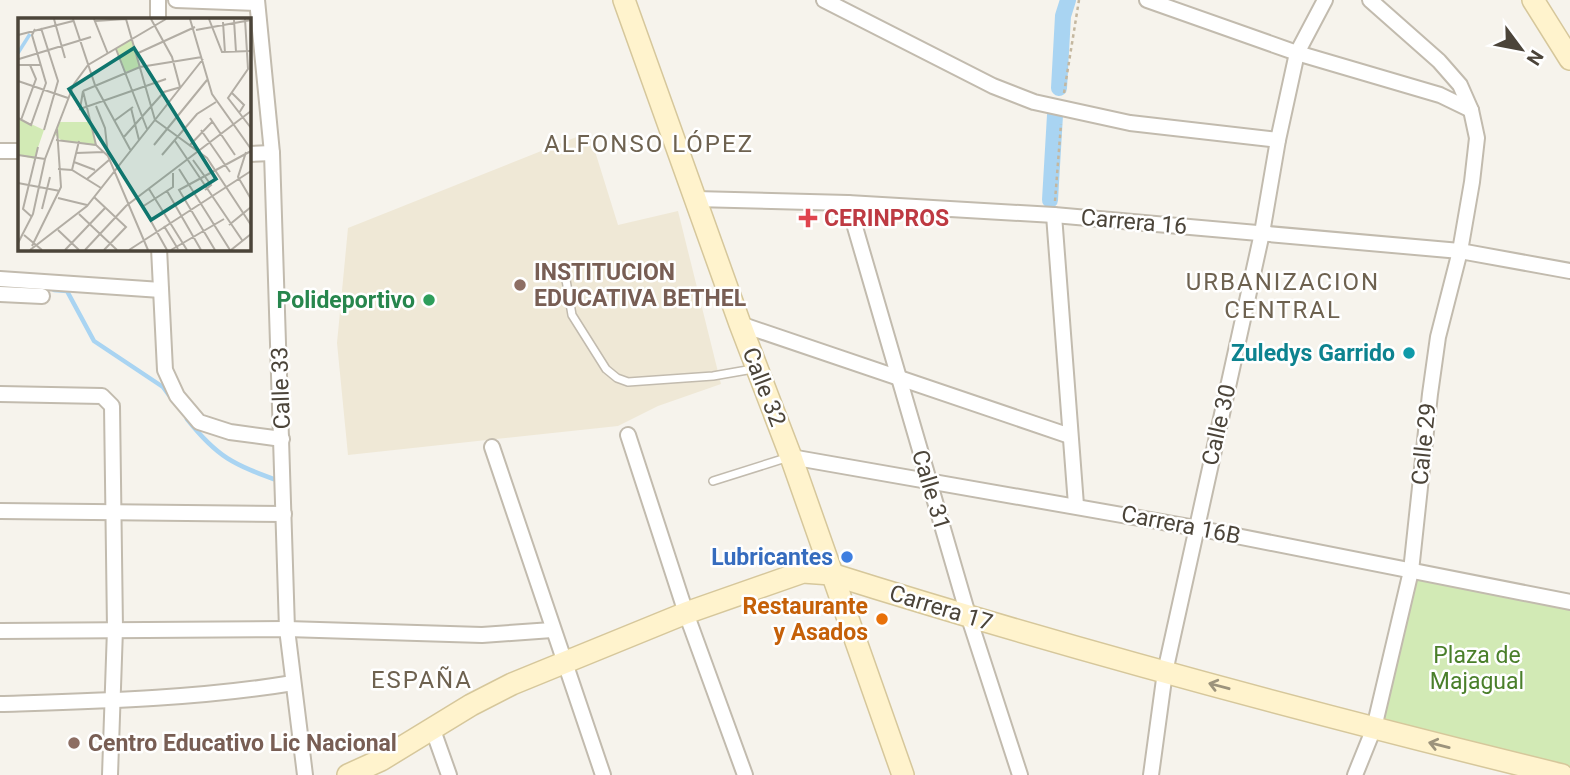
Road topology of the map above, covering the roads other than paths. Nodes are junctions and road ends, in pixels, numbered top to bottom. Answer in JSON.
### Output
{"nodes":[{"id":1,"x":158,"y":0,"type":"edge"},
{"id":2,"x":176,"y":0,"type":"edge"},
{"id":3,"x":624,"y":0,"type":"edge"},
{"id":4,"x":1147,"y":0,"type":"edge"},
{"id":5,"x":1325,"y":0,"type":"edge"},
{"id":6,"x":1370,"y":0,"type":"edge"},
{"id":7,"x":1533,"y":0,"type":"edge"},
{"id":8,"x":257,"y":1,"type":"edge"},
{"id":9,"x":828,"y":1,"type":"edge"},
{"id":10,"x":158,"y":18,"type":"edge"},
{"id":11,"x":1297,"y":53,"type":"junction"},
{"id":12,"x":1570,"y":59,"type":"edge"},
{"id":13,"x":1471,"y":110,"type":"junction"},
{"id":14,"x":1278,"y":140,"type":"junction"},
{"id":15,"x":0,"y":151,"type":"edge"},
{"id":16,"x":18,"y":151,"type":"edge"},
{"id":17,"x":250,"y":153,"type":"edge"},
{"id":18,"x":272,"y":153,"type":"junction"},
{"id":19,"x":695,"y":199,"type":"junction"},
{"id":20,"x":848,"y":202,"type":"junction"},
{"id":21,"x":1054,"y":215,"type":"junction"},
{"id":22,"x":1262,"y":233,"type":"junction"},
{"id":23,"x":159,"y":250,"type":"edge"},
{"id":24,"x":1460,"y":251,"type":"junction"},
{"id":25,"x":1570,"y":271,"type":"edge"},
{"id":26,"x":565,"y":274,"type":"dead end"},
{"id":27,"x":0,"y":279,"type":"edge"},
{"id":28,"x":161,"y":289,"type":"junction"},
{"id":29,"x":0,"y":294,"type":"edge"},
{"id":30,"x":42,"y":296,"type":"dead end"},
{"id":31,"x":740,"y":324,"type":"junction"},
{"id":32,"x":757,"y":368,"type":"junction"},
{"id":33,"x":897,"y":376,"type":"junction"},
{"id":34,"x":0,"y":394,"type":"edge"},
{"id":35,"x":628,"y":435,"type":"dead end"},
{"id":36,"x":1070,"y":436,"type":"junction"},
{"id":37,"x":282,"y":439,"type":"junction"},
{"id":38,"x":492,"y":447,"type":"dead end"},
{"id":39,"x":791,"y":457,"type":"junction"},
{"id":40,"x":713,"y":481,"type":"dead end"},
{"id":41,"x":929,"y":482,"type":"junction"},
{"id":42,"x":1076,"y":505,"type":"junction"},
{"id":43,"x":0,"y":511,"type":"edge"},
{"id":44,"x":113,"y":512,"type":"junction"},
{"id":45,"x":284,"y":514,"type":"junction"},
{"id":46,"x":1196,"y":528,"type":"junction"},
{"id":47,"x":1411,"y":571,"type":"junction"},
{"id":48,"x":831,"y":574,"type":"junction"},
{"id":49,"x":1570,"y":602,"type":"edge"},
{"id":50,"x":686,"y":613,"type":"junction"},
{"id":51,"x":970,"y":618,"type":"junction"},
{"id":52,"x":115,"y":629,"type":"junction"},
{"id":53,"x":287,"y":629,"type":"junction"},
{"id":54,"x":552,"y":630,"type":"junction"},
{"id":55,"x":0,"y":631,"type":"edge"},
{"id":56,"x":564,"y":662,"type":"junction"},
{"id":57,"x":1165,"y":672,"type":"junction"},
{"id":58,"x":293,"y":682,"type":"junction"},
{"id":59,"x":113,"y":701,"type":"junction"},
{"id":60,"x":0,"y":704,"type":"edge"},
{"id":61,"x":1374,"y":728,"type":"junction"},
{"id":62,"x":433,"y":730,"type":"junction"},
{"id":63,"x":1504,"y":768,"type":"edge"},
{"id":64,"x":110,"y":775,"type":"edge"},
{"id":65,"x":305,"y":775,"type":"edge"},
{"id":66,"x":348,"y":775,"type":"edge"},
{"id":67,"x":449,"y":775,"type":"edge"},
{"id":68,"x":603,"y":775,"type":"edge"},
{"id":69,"x":745,"y":775,"type":"edge"},
{"id":70,"x":903,"y":775,"type":"edge"},
{"id":71,"x":1020,"y":775,"type":"edge"},
{"id":72,"x":1152,"y":775,"type":"edge"},
{"id":73,"x":1355,"y":775,"type":"edge"},
{"id":74,"x":1562,"y":775,"type":"edge"}],
"edges":[{"from":1,"to":10,"type":"street"},
{"from":2,"to":8,"type":"street"},
{"from":3,"to":19,"type":"main road","name":"Calle 32"},
{"from":4,"to":11,"type":"street"},
{"from":5,"to":11,"type":"street","name":"Calle 30"},
{"from":6,"to":13,"type":"street"},
{"from":7,"to":12,"type":"main road"},
{"from":8,"to":18,"type":"street","name":"Calle 33"},
{"from":9,"to":14,"type":"street"},
{"from":11,"to":13,"type":"street"},
{"from":11,"to":14,"type":"street","name":"Calle 30"},
{"from":13,"to":24,"type":"street","name":"Calle 29"},
{"from":14,"to":22,"type":"street","name":"Calle 30"},
{"from":15,"to":16,"type":"street"},
{"from":17,"to":18,"type":"street"},
{"from":18,"to":37,"type":"street","name":"Calle 33"},
{"from":19,"to":20,"type":"street","name":"Carrera 16"},
{"from":19,"to":31,"type":"main road","name":"Calle 32"},
{"from":20,"to":21,"type":"street","name":"Carrera 16"},
{"from":20,"to":33,"type":"street","name":"Calle 31"},
{"from":21,"to":22,"type":"street","name":"Carrera 16"},
{"from":21,"to":36,"type":"street"},
{"from":22,"to":24,"type":"street","name":"Carrera 16"},
{"from":22,"to":46,"type":"street","name":"Calle 30"},
{"from":23,"to":28,"type":"street"},
{"from":24,"to":25,"type":"street","name":"Carrera 16"},
{"from":24,"to":47,"type":"street","name":"Calle 29"},
{"from":26,"to":32,"type":"lane"},
{"from":27,"to":28,"type":"street"},
{"from":28,"to":37,"type":"street"},
{"from":29,"to":30,"type":"street"},
{"from":31,"to":32,"type":"main road","name":"Calle 32"},
{"from":31,"to":33,"type":"street"},
{"from":32,"to":39,"type":"main road","name":"Calle 32"},
{"from":33,"to":36,"type":"street"},
{"from":33,"to":41,"type":"street","name":"Calle 31"},
{"from":34,"to":44,"type":"street"},
{"from":35,"to":50,"type":"street"},
{"from":36,"to":42,"type":"street"},
{"from":37,"to":45,"type":"street","name":"Calle 33"},
{"from":38,"to":54,"type":"street"},
{"from":39,"to":40,"type":"lane"},
{"from":39,"to":41,"type":"street","name":"Carrera 16B"},
{"from":39,"to":48,"type":"main road","name":"Calle 32"},
{"from":41,"to":42,"type":"street","name":"Carrera 16B"},
{"from":41,"to":51,"type":"street","name":"Calle 31"},
{"from":42,"to":46,"type":"street","name":"Carrera 16B"},
{"from":43,"to":44,"type":"street"},
{"from":44,"to":45,"type":"street"},
{"from":44,"to":52,"type":"street"},
{"from":45,"to":53,"type":"street","name":"Calle 33"},
{"from":46,"to":47,"type":"street","name":"Carrera 16B"},
{"from":46,"to":57,"type":"street","name":"Calle 30"},
{"from":47,"to":49,"type":"street","name":"Carrera 16B"},
{"from":47,"to":61,"type":"street","name":"Calle 29"},
{"from":48,"to":50,"type":"main road","name":"Carrera 17"},
{"from":48,"to":51,"type":"main road","name":"Carrera 17"},
{"from":48,"to":70,"type":"main road","name":"Calle 32"},
{"from":50,"to":56,"type":"main road","name":"Carrera 17"},
{"from":50,"to":69,"type":"street"},
{"from":51,"to":57,"type":"main road","name":"Carrera 17"},
{"from":51,"to":71,"type":"street","name":"Calle 31"},
{"from":52,"to":53,"type":"street"},
{"from":52,"to":55,"type":"street"},
{"from":52,"to":59,"type":"street"},
{"from":53,"to":54,"type":"street"},
{"from":53,"to":58,"type":"street","name":"Calle 33"},
{"from":54,"to":56,"type":"street"},
{"from":56,"to":62,"type":"main road","name":"Carrera 17"},
{"from":56,"to":68,"type":"street"},
{"from":61,"to":57,"type":"main road","name":"Carrera 17","one_way":true},
{"from":57,"to":72,"type":"street","name":"Calle 30"},
{"from":58,"to":59,"type":"street"},
{"from":58,"to":65,"type":"street","name":"Calle 33"},
{"from":59,"to":60,"type":"street"},
{"from":59,"to":64,"type":"street"},
{"from":63,"to":61,"type":"main road","name":"Carrera 17","one_way":true},
{"from":61,"to":73,"type":"street","name":"Calle 29"},
{"from":62,"to":66,"type":"main road","name":"Carrera 17"},
{"from":62,"to":67,"type":"street"},
{"from":63,"to":74,"type":"main road","name":"Carrera 17"}]}
